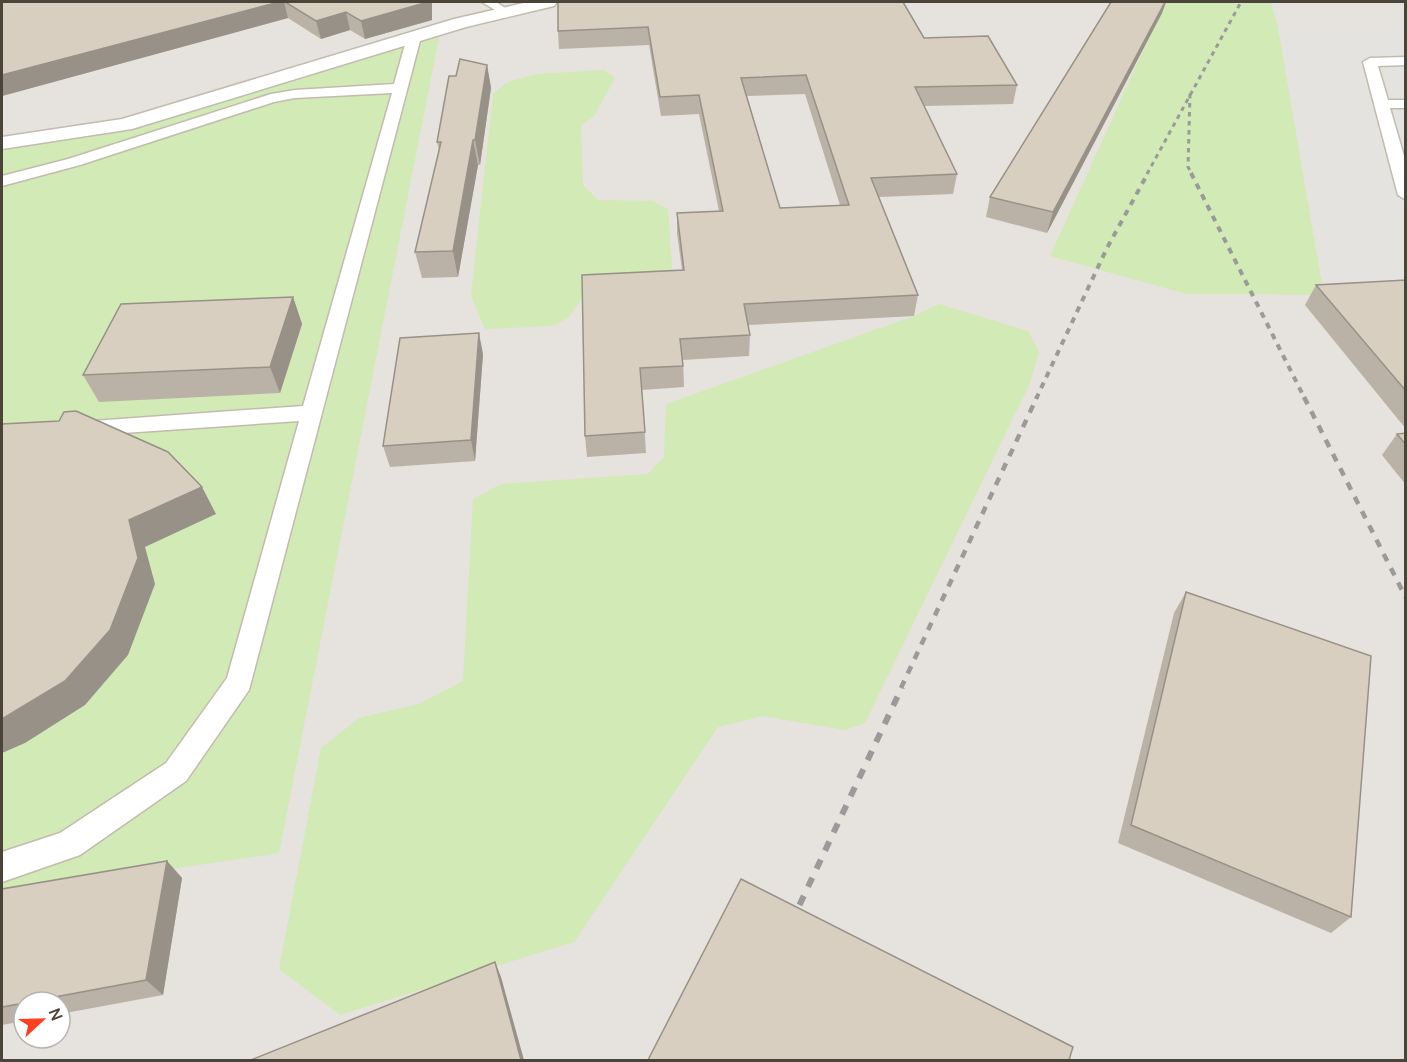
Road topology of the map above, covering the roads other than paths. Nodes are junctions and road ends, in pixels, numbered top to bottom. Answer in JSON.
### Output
{"nodes":[{"id":1,"x":548,"y":2,"type":"edge"},
{"id":2,"x":497,"y":7,"type":"edge"},
{"id":3,"x":414,"y":37,"type":"junction"},
{"id":4,"x":1406,"y":61,"type":"edge"},
{"id":5,"x":400,"y":88,"type":"junction"},
{"id":6,"x":1381,"y":104,"type":"junction"},
{"id":7,"x":1406,"y":104,"type":"edge"},
{"id":8,"x":2,"y":143,"type":"edge"},
{"id":9,"x":2,"y":181,"type":"edge"},
{"id":10,"x":1406,"y":195,"type":"edge"},
{"id":11,"x":310,"y":413,"type":"junction"},
{"id":12,"x":61,"y":430,"type":"edge"},
{"id":13,"x":2,"y":867,"type":"edge"}],
"edges":[{"from":1,"to":2,"type":"street"},
{"from":2,"to":3,"type":"street"},
{"from":3,"to":5,"type":"lane"},
{"from":3,"to":8,"type":"street"},
{"from":4,"to":6,"type":"lane"},
{"from":5,"to":9,"type":"lane"},
{"from":5,"to":11,"type":"lane"},
{"from":6,"to":7,"type":"lane"},
{"from":6,"to":10,"type":"lane"},
{"from":11,"to":12,"type":"lane"},
{"from":11,"to":13,"type":"lane"}]}
